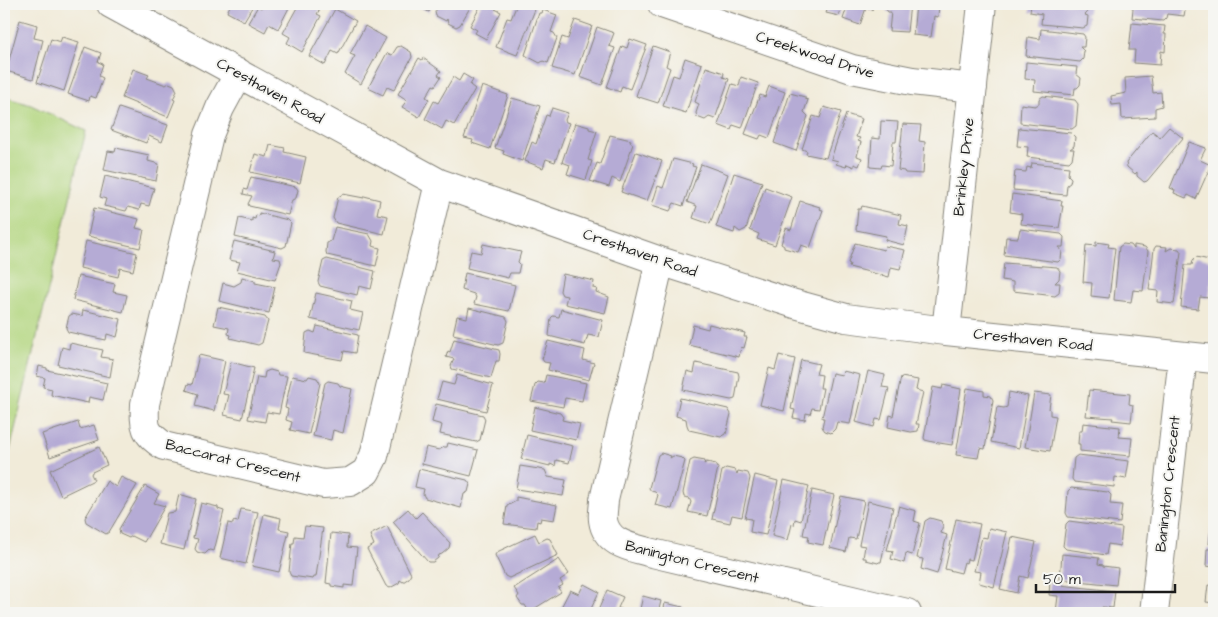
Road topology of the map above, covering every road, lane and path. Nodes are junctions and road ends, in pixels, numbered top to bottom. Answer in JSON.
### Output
{"nodes":[{"id":1,"x":111,"y":4,"type":"edge"},
{"id":2,"x":662,"y":4,"type":"edge"},
{"id":3,"x":982,"y":4,"type":"edge"},
{"id":4,"x":239,"y":73,"type":"junction"},
{"id":5,"x":973,"y":88,"type":"junction"},
{"id":6,"x":439,"y":183,"type":"junction"},
{"id":7,"x":660,"y":261,"type":"junction"},
{"id":8,"x":946,"y":331,"type":"junction"},
{"id":9,"x":1183,"y":356,"type":"junction"},
{"id":10,"x":1214,"y":359,"type":"edge"},
{"id":11,"x":907,"y":613,"type":"edge"},
{"id":12,"x":1154,"y":613,"type":"edge"}],
"edges":[{"from":1,"to":4,"type":"street","name":"Cresthaven Road"},
{"from":2,"to":5,"type":"street","name":"Creekwood Drive"},
{"from":3,"to":5,"type":"street","name":"Brinkley Drive"},
{"from":4,"to":6,"type":"street","name":"Cresthaven Road"},
{"from":4,"to":6,"type":"street","name":"Baccarat Crescent"},
{"from":5,"to":8,"type":"street","name":"Brinkley Drive"},
{"from":6,"to":7,"type":"street","name":"Cresthaven Road"},
{"from":7,"to":8,"type":"street","name":"Cresthaven Road"},
{"from":7,"to":11,"type":"street","name":"Banington Crescent"},
{"from":8,"to":9,"type":"street","name":"Cresthaven Road"},
{"from":9,"to":10,"type":"street","name":"Cresthaven Road"},
{"from":9,"to":12,"type":"street","name":"Banington Crescent"}]}
